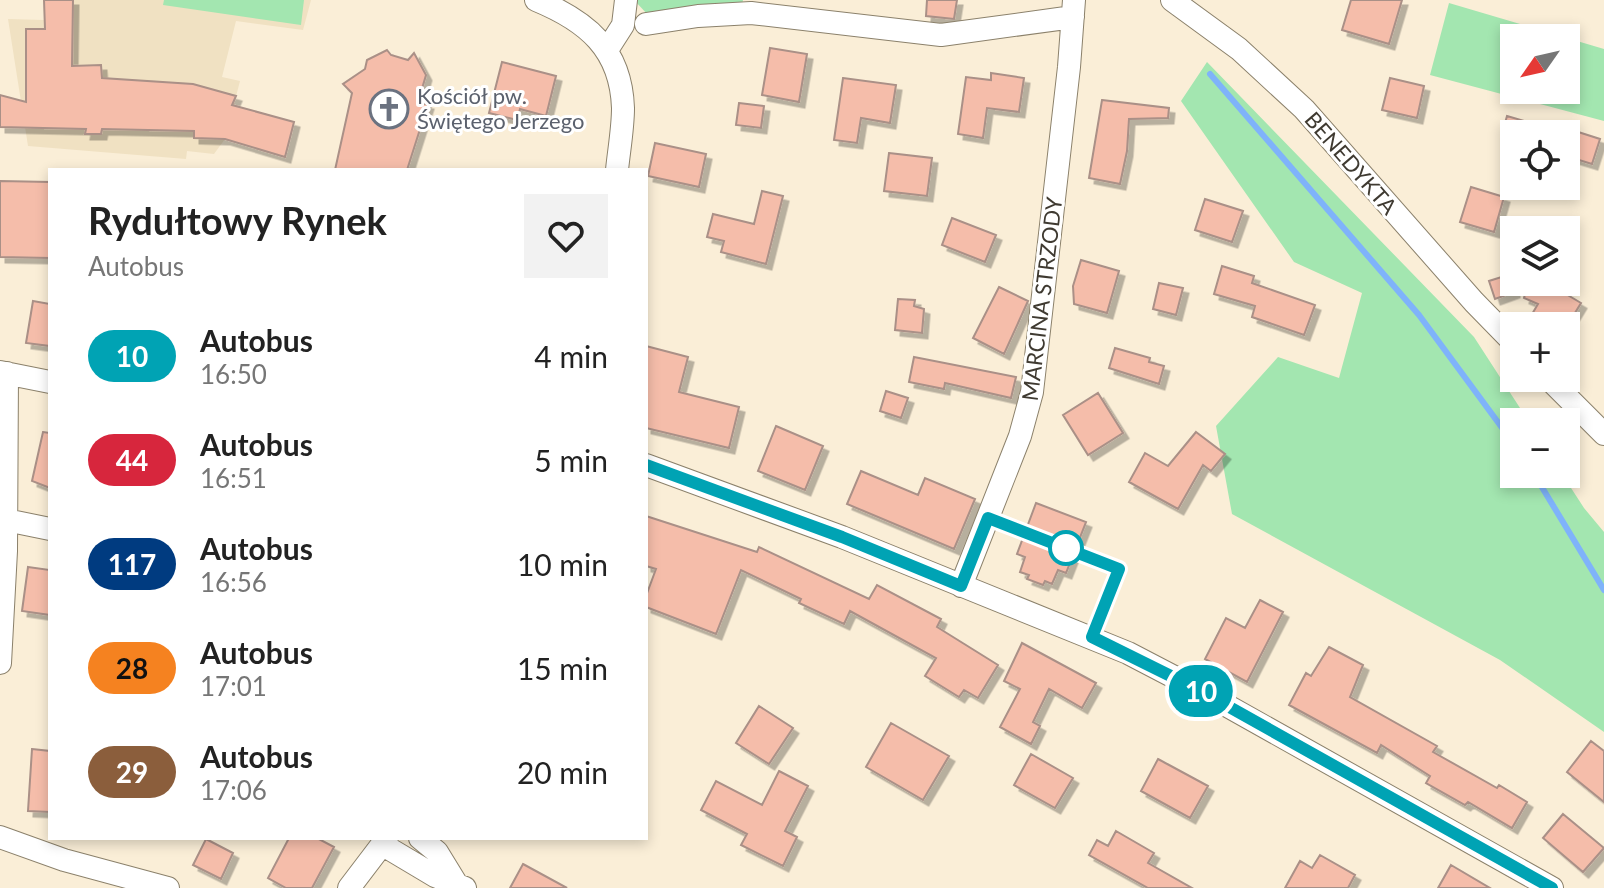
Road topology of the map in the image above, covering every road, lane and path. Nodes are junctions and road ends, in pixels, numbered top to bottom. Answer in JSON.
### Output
{"nodes":[{"id":1,"x":536,"y":0,"type":"edge"},
{"id":2,"x":626,"y":0,"type":"edge"},
{"id":3,"x":1172,"y":0,"type":"edge"},
{"id":4,"x":752,"y":7,"type":"edge"},
{"id":5,"x":1074,"y":8,"type":"edge"},
{"id":6,"x":646,"y":24,"type":"dead end"},
{"id":7,"x":607,"y":50,"type":"junction"},
{"id":8,"x":617,"y":168,"type":"edge"},
{"id":9,"x":1500,"y":329,"type":"edge"},
{"id":10,"x":4,"y":373,"type":"edge"},
{"id":11,"x":48,"y":382,"type":"edge"},
{"id":12,"x":1562,"y":392,"type":"edge"},
{"id":13,"x":1604,"y":434,"type":"edge"},
{"id":14,"x":648,"y":466,"type":"edge"},
{"id":15,"x":6,"y":520,"type":"junction"},
{"id":16,"x":48,"y":529,"type":"edge"},
{"id":17,"x":961,"y":586,"type":"junction"},
{"id":18,"x":0,"y":663,"type":"edge"},
{"id":19,"x":0,"y":837,"type":"edge"},
{"id":20,"x":422,"y":840,"type":"edge"},
{"id":21,"x":385,"y":842,"type":"edge"},
{"id":22,"x":460,"y":885,"type":"edge"},
{"id":23,"x":168,"y":888,"type":"edge"},
{"id":24,"x":349,"y":888,"type":"edge"},
{"id":25,"x":1552,"y":888,"type":"edge"}],
"edges":[{"from":1,"to":7,"type":"street"},
{"from":2,"to":7,"type":"street"},
{"from":3,"to":9,"type":"street","name":"BENEDYKTA"},
{"from":4,"to":5,"type":"street"},
{"from":4,"to":6,"type":"street"},
{"from":5,"to":17,"type":"street","name":"MARCINA STRZODY"},
{"from":7,"to":8,"type":"street"},
{"from":10,"to":11,"type":"street"},
{"from":10,"to":15,"type":"street"},
{"from":12,"to":13,"type":"street"},
{"from":14,"to":17,"type":"street"},
{"from":15,"to":16,"type":"street"},
{"from":15,"to":18,"type":"street"},
{"from":17,"to":25,"type":"street"},
{"from":19,"to":23,"type":"street"},
{"from":20,"to":22,"type":"street"},
{"from":21,"to":22,"type":"street"},
{"from":21,"to":24,"type":"street"}]}
